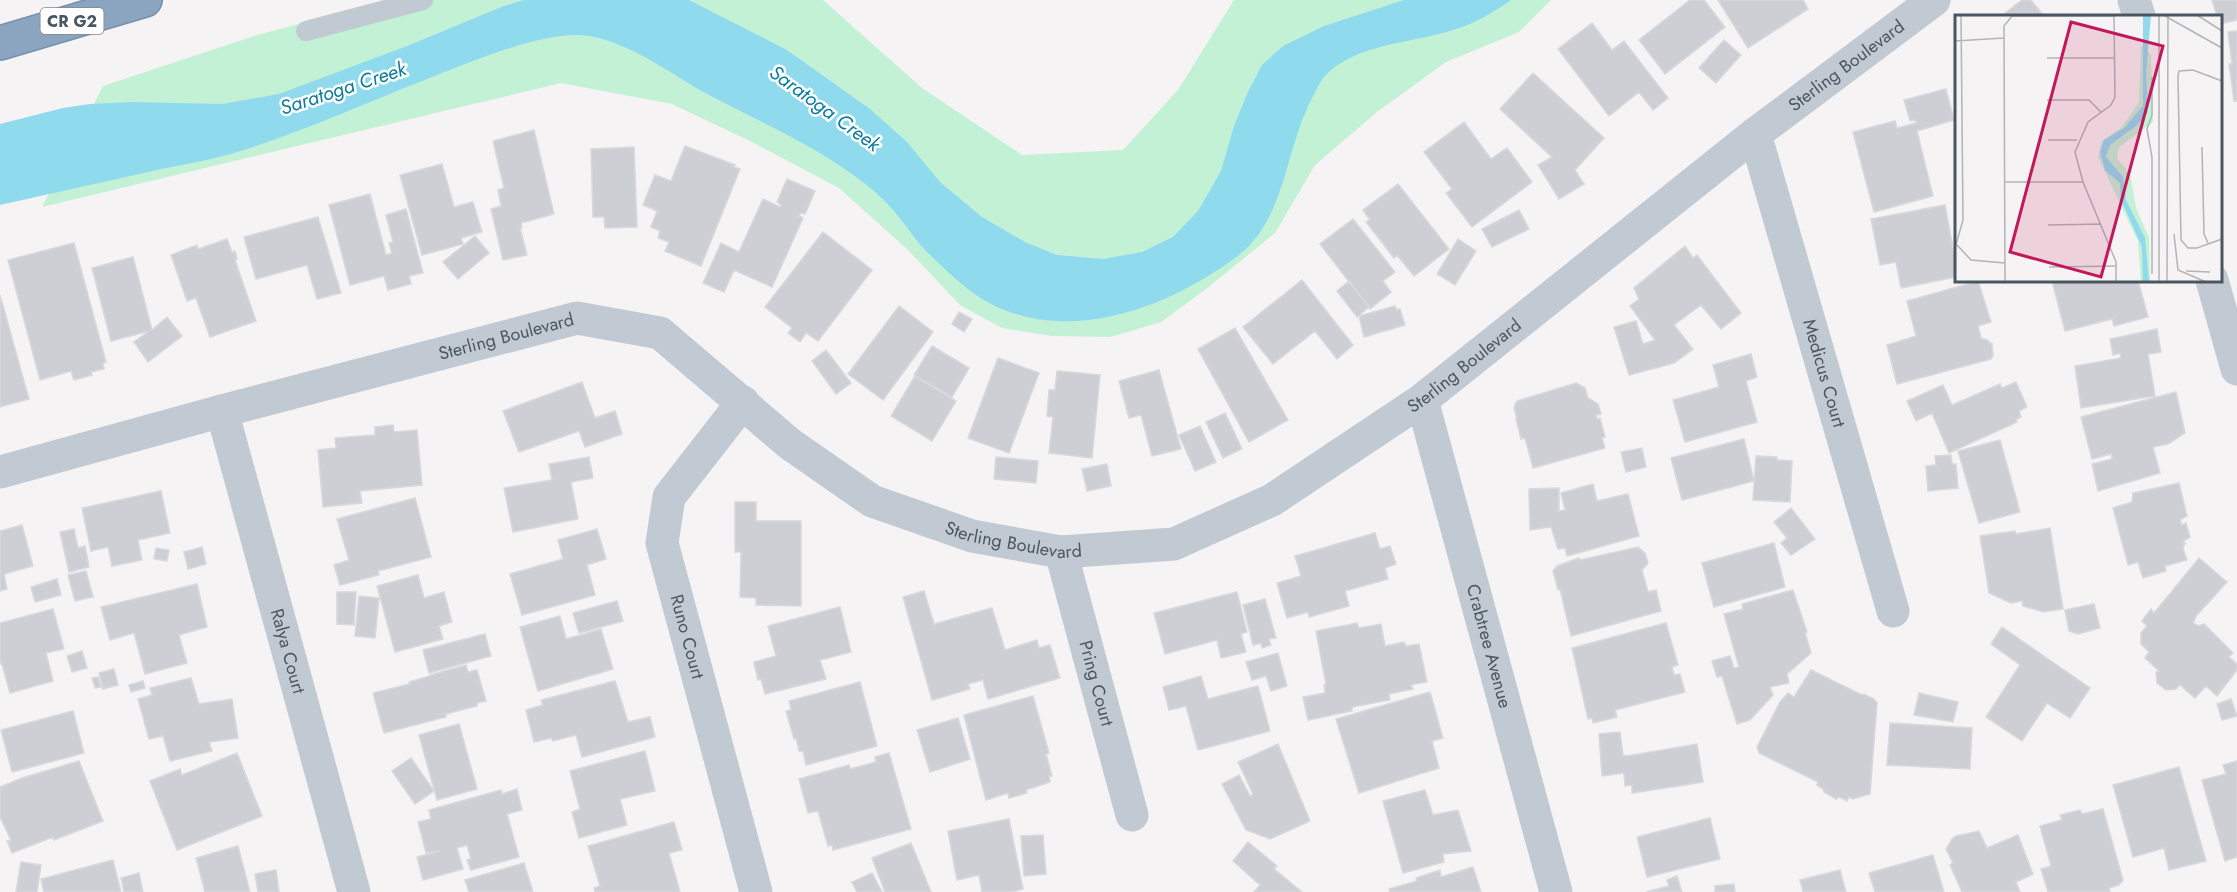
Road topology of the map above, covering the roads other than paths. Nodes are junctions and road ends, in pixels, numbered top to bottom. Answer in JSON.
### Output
{"nodes":[{"id":1,"x":145,"y":0,"type":"edge"},
{"id":2,"x":423,"y":0,"type":"edge"},
{"id":3,"x":1934,"y":0,"type":"edge"},
{"id":4,"x":2134,"y":0,"type":"edge"},
{"id":5,"x":2139,"y":15,"type":"edge"},
{"id":6,"x":306,"y":31,"type":"dead end"},
{"id":7,"x":0,"y":43,"type":"edge"},
{"id":8,"x":1755,"y":134,"type":"junction"},
{"id":9,"x":2213,"y":282,"type":"edge"},
{"id":10,"x":2237,"y":369,"type":"edge"},
{"id":11,"x":1422,"y":400,"type":"junction"},
{"id":12,"x":742,"y":402,"type":"junction"},
{"id":13,"x":222,"y":411,"type":"junction"},
{"id":14,"x":0,"y":472,"type":"edge"},
{"id":15,"x":1061,"y":552,"type":"junction"},
{"id":16,"x":1893,"y":612,"type":"dead end"},
{"id":17,"x":1132,"y":815,"type":"dead end"},
{"id":18,"x":354,"y":892,"type":"edge"},
{"id":19,"x":756,"y":892,"type":"edge"},
{"id":20,"x":1556,"y":892,"type":"edge"}],
"edges":[{"from":1,"to":7,"type":"highway","number":"CR G2"},
{"from":2,"to":6,"type":"lane"},
{"from":3,"to":8,"type":"street","name":"Sterling Boulevard"},
{"from":4,"to":5,"type":"street"},
{"from":8,"to":11,"type":"street","name":"Sterling Boulevard"},
{"from":8,"to":16,"type":"street","name":"Medicus Court"},
{"from":9,"to":10,"type":"street"},
{"from":11,"to":15,"type":"street","name":"Sterling Boulevard"},
{"from":11,"to":20,"type":"street","name":"Crabtree Avenue"},
{"from":12,"to":13,"type":"street","name":"Sterling Boulevard"},
{"from":12,"to":15,"type":"street","name":"Sterling Boulevard"},
{"from":12,"to":19,"type":"street","name":"Runo Court"},
{"from":13,"to":14,"type":"street","name":"Sterling Boulevard"},
{"from":13,"to":18,"type":"street","name":"Ralya Court"},
{"from":15,"to":17,"type":"street","name":"Pring Court"}]}
